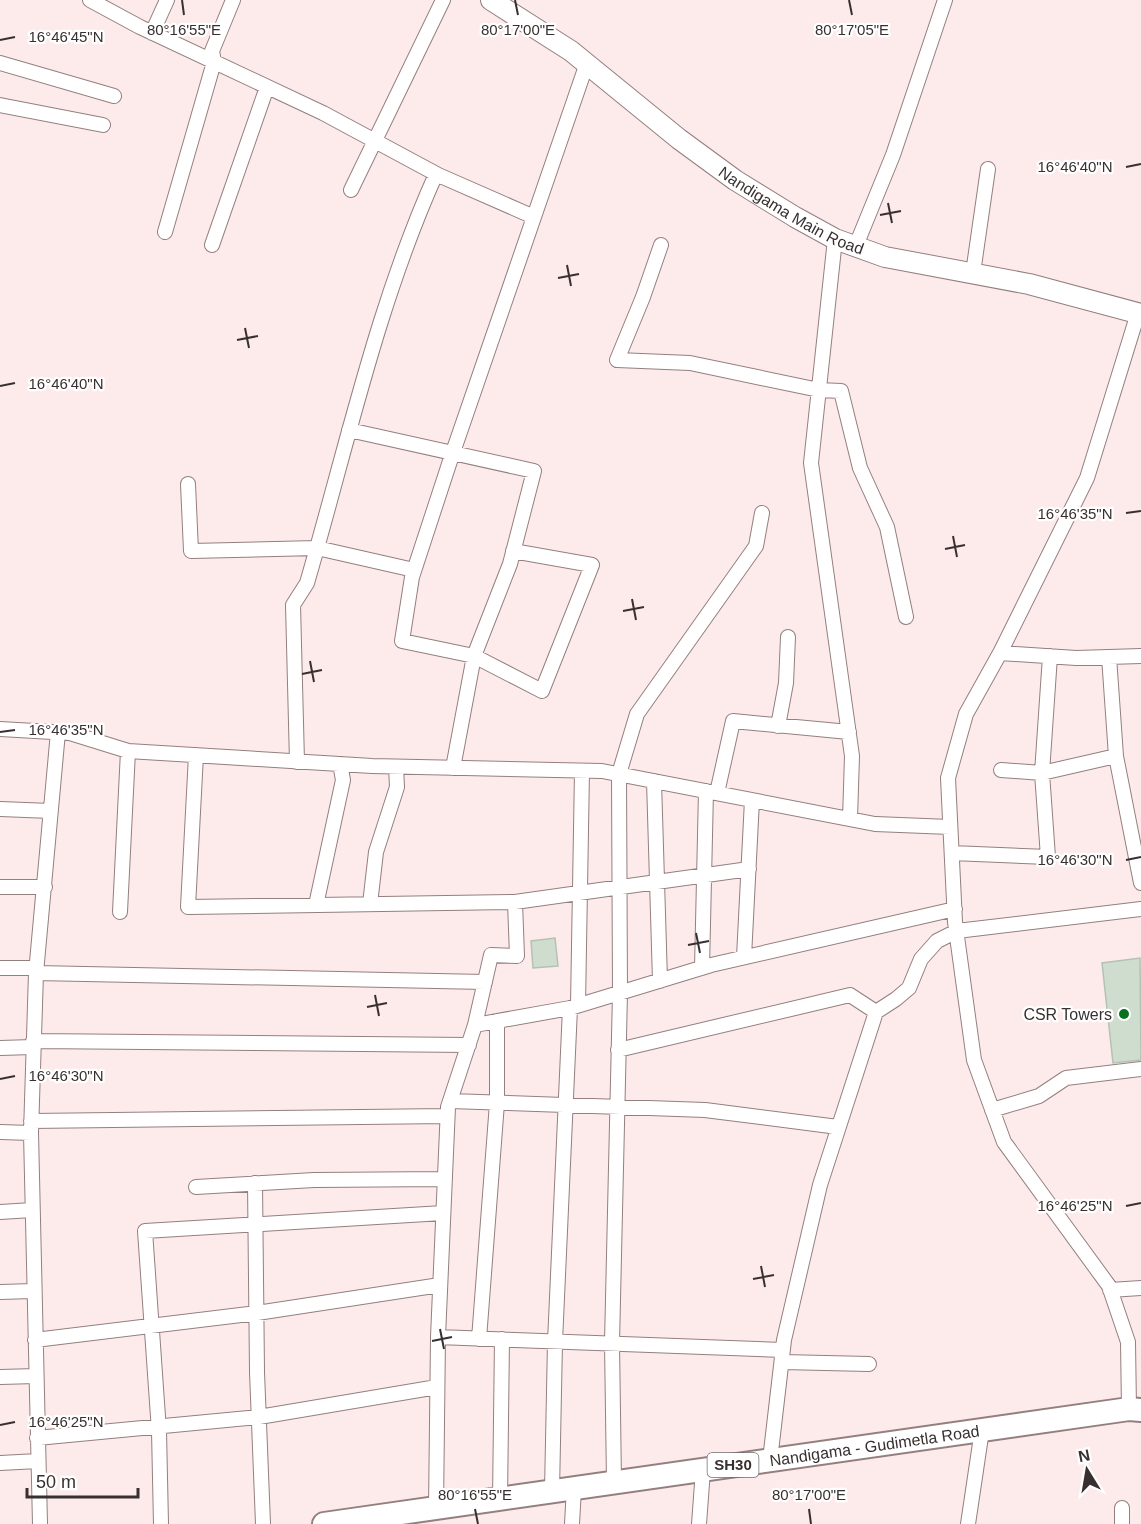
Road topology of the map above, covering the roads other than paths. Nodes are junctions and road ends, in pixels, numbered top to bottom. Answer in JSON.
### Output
{"nodes":[{"id":1,"x":90,"y":0,"type":"edge"},
{"id":2,"x":167,"y":0,"type":"edge"},
{"id":3,"x":233,"y":0,"type":"edge"},
{"id":4,"x":443,"y":0,"type":"edge"},
{"id":5,"x":492,"y":0,"type":"edge"},
{"id":6,"x":945,"y":0,"type":"edge"},
{"id":7,"x":152,"y":33,"type":"junction"},
{"id":8,"x":214,"y":62,"type":"junction"},
{"id":9,"x":0,"y":63,"type":"edge"},
{"id":10,"x":587,"y":63,"type":"junction"},
{"id":11,"x":267,"y":87,"type":"junction"},
{"id":12,"x":114,"y":96,"type":"dead end"},
{"id":13,"x":0,"y":105,"type":"edge"},
{"id":14,"x":103,"y":125,"type":"dead end"},
{"id":15,"x":374,"y":141,"type":"junction"},
{"id":16,"x":988,"y":169,"type":"dead end"},
{"id":17,"x":442,"y":177,"type":"junction"},
{"id":18,"x":351,"y":190,"type":"dead end"},
{"id":19,"x":534,"y":217,"type":"junction"},
{"id":20,"x":165,"y":232,"type":"dead end"},
{"id":21,"x":835,"y":239,"type":"junction"},
{"id":22,"x":212,"y":245,"type":"dead end"},
{"id":23,"x":661,"y":245,"type":"dead end"},
{"id":24,"x":855,"y":248,"type":"junction"},
{"id":25,"x":973,"y":273,"type":"junction"},
{"id":26,"x":1140,"y":313,"type":"edge"},
{"id":27,"x":819,"y":390,"type":"junction"},
{"id":28,"x":349,"y":430,"type":"junction"},
{"id":29,"x":453,"y":452,"type":"junction"},
{"id":30,"x":188,"y":484,"type":"dead end"},
{"id":31,"x":762,"y":513,"type":"dead end"},
{"id":32,"x":317,"y":548,"type":"junction"},
{"id":33,"x":513,"y":551,"type":"junction"},
{"id":34,"x":414,"y":570,"type":"junction"},
{"id":35,"x":906,"y":617,"type":"dead end"},
{"id":36,"x":788,"y":637,"type":"dead end"},
{"id":37,"x":1000,"y":653,"type":"junction"},
{"id":38,"x":474,"y":656,"type":"junction"},
{"id":39,"x":1050,"y":656,"type":"junction"},
{"id":40,"x":1141,"y":656,"type":"edge"},
{"id":41,"x":1109,"y":657,"type":"junction"},
{"id":42,"x":778,"y":726,"type":"junction"},
{"id":43,"x":0,"y":729,"type":"edge"},
{"id":44,"x":58,"y":732,"type":"junction"},
{"id":45,"x":849,"y":732,"type":"junction"},
{"id":46,"x":128,"y":751,"type":"junction"},
{"id":47,"x":196,"y":755,"type":"junction"},
{"id":48,"x":1116,"y":756,"type":"junction"},
{"id":49,"x":297,"y":762,"type":"junction"},
{"id":50,"x":340,"y":764,"type":"junction"},
{"id":51,"x":396,"y":767,"type":"junction"},
{"id":52,"x":453,"y":768,"type":"junction"},
{"id":53,"x":1001,"y":770,"type":"dead end"},
{"id":54,"x":582,"y":771,"type":"junction"},
{"id":55,"x":1042,"y":773,"type":"junction"},
{"id":56,"x":619,"y":774,"type":"junction"},
{"id":57,"x":654,"y":781,"type":"junction"},
{"id":58,"x":711,"y":792,"type":"junction"},
{"id":59,"x":752,"y":800,"type":"junction"},
{"id":60,"x":0,"y":808,"type":"edge"},
{"id":61,"x":51,"y":812,"type":"junction"},
{"id":62,"x":850,"y":819,"type":"junction"},
{"id":63,"x":950,"y":827,"type":"junction"},
{"id":64,"x":952,"y":853,"type":"junction"},
{"id":65,"x":749,"y":869,"type":"junction"},
{"id":66,"x":704,"y":875,"type":"junction"},
{"id":67,"x":657,"y":882,"type":"junction"},
{"id":68,"x":1141,"y":883,"type":"edge"},
{"id":69,"x":45,"y":886,"type":"junction"},
{"id":70,"x":0,"y":887,"type":"edge"},
{"id":71,"x":620,"y":887,"type":"junction"},
{"id":72,"x":580,"y":893,"type":"junction"},
{"id":73,"x":515,"y":902,"type":"junction"},
{"id":74,"x":370,"y":904,"type":"junction"},
{"id":75,"x":316,"y":905,"type":"junction"},
{"id":76,"x":955,"y":909,"type":"junction"},
{"id":77,"x":1141,"y":909,"type":"edge"},
{"id":78,"x":120,"y":912,"type":"dead end"},
{"id":79,"x":957,"y":931,"type":"junction"},
{"id":80,"x":744,"y":957,"type":"junction"},
{"id":81,"x":0,"y":968,"type":"edge"},
{"id":82,"x":702,"y":968,"type":"junction"},
{"id":83,"x":36,"y":970,"type":"junction"},
{"id":84,"x":660,"y":981,"type":"junction"},
{"id":85,"x":485,"y":982,"type":"junction"},
{"id":86,"x":620,"y":993,"type":"junction"},
{"id":87,"x":574,"y":1006,"type":"junction"},
{"id":88,"x":876,"y":1012,"type":"junction"},
{"id":89,"x":496,"y":1021,"type":"junction"},
{"id":90,"x":475,"y":1025,"type":"junction"},
{"id":91,"x":33,"y":1044,"type":"junction"},
{"id":92,"x":469,"y":1045,"type":"junction"},
{"id":93,"x":0,"y":1048,"type":"edge"},
{"id":94,"x":618,"y":1050,"type":"junction"},
{"id":95,"x":1141,"y":1070,"type":"edge"},
{"id":96,"x":450,"y":1101,"type":"junction"},
{"id":97,"x":497,"y":1103,"type":"junction"},
{"id":98,"x":565,"y":1106,"type":"junction"},
{"id":99,"x":616,"y":1107,"type":"junction"},
{"id":100,"x":992,"y":1110,"type":"junction"},
{"id":101,"x":447,"y":1116,"type":"junction"},
{"id":102,"x":31,"y":1127,"type":"junction"},
{"id":103,"x":838,"y":1127,"type":"junction"},
{"id":104,"x":0,"y":1132,"type":"edge"},
{"id":105,"x":445,"y":1179,"type":"junction"},
{"id":106,"x":255,"y":1183,"type":"junction"},
{"id":107,"x":196,"y":1187,"type":"dead end"},
{"id":108,"x":32,"y":1210,"type":"junction"},
{"id":109,"x":0,"y":1212,"type":"edge"},
{"id":110,"x":443,"y":1213,"type":"junction"},
{"id":111,"x":256,"y":1224,"type":"junction"},
{"id":112,"x":440,"y":1285,"type":"junction"},
{"id":113,"x":1141,"y":1288,"type":"edge"},
{"id":114,"x":1110,"y":1290,"type":"junction"},
{"id":115,"x":33,"y":1291,"type":"junction"},
{"id":116,"x":0,"y":1292,"type":"edge"},
{"id":117,"x":257,"y":1313,"type":"junction"},
{"id":118,"x":152,"y":1326,"type":"junction"},
{"id":119,"x":438,"y":1337,"type":"junction"},
{"id":120,"x":479,"y":1339,"type":"junction"},
{"id":121,"x":35,"y":1340,"type":"junction"},
{"id":122,"x":502,"y":1340,"type":"junction"},
{"id":123,"x":555,"y":1342,"type":"junction"},
{"id":124,"x":612,"y":1343,"type":"junction"},
{"id":125,"x":783,"y":1356,"type":"junction"},
{"id":126,"x":869,"y":1364,"type":"dead end"},
{"id":127,"x":36,"y":1376,"type":"junction"},
{"id":128,"x":0,"y":1377,"type":"edge"},
{"id":129,"x":437,"y":1387,"type":"junction"},
{"id":130,"x":1135,"y":1409,"type":"edge"},
{"id":131,"x":259,"y":1417,"type":"junction"},
{"id":132,"x":159,"y":1427,"type":"junction"},
{"id":133,"x":982,"y":1430,"type":"junction"},
{"id":134,"x":37,"y":1438,"type":"junction"},
{"id":135,"x":770,"y":1460,"type":"junction"},
{"id":136,"x":38,"y":1461,"type":"junction"},
{"id":137,"x":0,"y":1463,"type":"edge"},
{"id":138,"x":703,"y":1470,"type":"junction"},
{"id":139,"x":614,"y":1482,"type":"junction"},
{"id":140,"x":563,"y":1490,"type":"junction"},
{"id":141,"x":500,"y":1499,"type":"junction"},
{"id":142,"x":436,"y":1508,"type":"junction"},
{"id":143,"x":1122,"y":1508,"type":"dead end"},
{"id":144,"x":40,"y":1524,"type":"edge"},
{"id":145,"x":160,"y":1524,"type":"edge"},
{"id":146,"x":263,"y":1524,"type":"edge"},
{"id":147,"x":324,"y":1524,"type":"edge"},
{"id":148,"x":572,"y":1524,"type":"edge"},
{"id":149,"x":699,"y":1524,"type":"edge"},
{"id":150,"x":968,"y":1524,"type":"edge"},
{"id":151,"x":1122,"y":1524,"type":"edge"}],
"edges":[{"from":1,"to":7,"type":"street"},
{"from":2,"to":7,"type":"street"},
{"from":3,"to":8,"type":"street"},
{"from":4,"to":15,"type":"street"},
{"from":5,"to":10,"type":"street","name":"Nandigama Main Road"},
{"from":6,"to":24,"type":"street"},
{"from":7,"to":8,"type":"street"},
{"from":8,"to":11,"type":"street"},
{"from":8,"to":20,"type":"street"},
{"from":9,"to":12,"type":"street"},
{"from":10,"to":19,"type":"street"},
{"from":10,"to":21,"type":"street","name":"Nandigama Main Road"},
{"from":11,"to":15,"type":"street"},
{"from":11,"to":22,"type":"street"},
{"from":13,"to":14,"type":"street"},
{"from":15,"to":17,"type":"street"},
{"from":15,"to":18,"type":"street"},
{"from":16,"to":25,"type":"street"},
{"from":17,"to":19,"type":"street"},
{"from":17,"to":28,"type":"street"},
{"from":19,"to":29,"type":"street"},
{"from":21,"to":24,"type":"street","name":"Nandigama Main Road"},
{"from":21,"to":27,"type":"street"},
{"from":23,"to":27,"type":"street"},
{"from":24,"to":25,"type":"street","name":"Nandigama Main Road"},
{"from":25,"to":26,"type":"street","name":"Nandigama Main Road"},
{"from":26,"to":37,"type":"street"},
{"from":27,"to":35,"type":"street"},
{"from":27,"to":45,"type":"street"},
{"from":28,"to":29,"type":"street"},
{"from":28,"to":32,"type":"street"},
{"from":29,"to":33,"type":"street"},
{"from":29,"to":34,"type":"street"},
{"from":30,"to":32,"type":"street"},
{"from":31,"to":56,"type":"street"},
{"from":32,"to":34,"type":"street"},
{"from":32,"to":49,"type":"street"},
{"from":33,"to":38,"type":"street"},
{"from":33,"to":38,"type":"street"},
{"from":34,"to":38,"type":"street"},
{"from":36,"to":42,"type":"street"},
{"from":37,"to":39,"type":"street"},
{"from":37,"to":63,"type":"street"},
{"from":38,"to":52,"type":"street"},
{"from":39,"to":41,"type":"street"},
{"from":39,"to":55,"type":"street"},
{"from":40,"to":41,"type":"street"},
{"from":41,"to":48,"type":"street"},
{"from":42,"to":45,"type":"street"},
{"from":42,"to":58,"type":"street"},
{"from":43,"to":44,"type":"street"},
{"from":44,"to":46,"type":"street"},
{"from":44,"to":61,"type":"street"},
{"from":45,"to":62,"type":"street"},
{"from":46,"to":47,"type":"street"},
{"from":46,"to":78,"type":"street"},
{"from":47,"to":49,"type":"street"},
{"from":47,"to":75,"type":"street"},
{"from":48,"to":55,"type":"street"},
{"from":48,"to":68,"type":"street"},
{"from":49,"to":50,"type":"street"},
{"from":50,"to":51,"type":"street"},
{"from":50,"to":75,"type":"street"},
{"from":51,"to":52,"type":"street"},
{"from":51,"to":74,"type":"street"},
{"from":52,"to":54,"type":"street"},
{"from":53,"to":55,"type":"street"},
{"from":54,"to":56,"type":"street"},
{"from":54,"to":72,"type":"street"},
{"from":55,"to":64,"type":"street"},
{"from":56,"to":57,"type":"street"},
{"from":56,"to":71,"type":"street"},
{"from":57,"to":58,"type":"street"},
{"from":57,"to":67,"type":"street"},
{"from":58,"to":59,"type":"street"},
{"from":58,"to":66,"type":"street"},
{"from":59,"to":62,"type":"street"},
{"from":59,"to":65,"type":"street"},
{"from":60,"to":61,"type":"street"},
{"from":61,"to":69,"type":"street"},
{"from":62,"to":63,"type":"street"},
{"from":63,"to":64,"type":"street"},
{"from":64,"to":76,"type":"street"},
{"from":65,"to":66,"type":"street"},
{"from":65,"to":80,"type":"street"},
{"from":66,"to":67,"type":"street"},
{"from":66,"to":82,"type":"street"},
{"from":67,"to":71,"type":"street"},
{"from":67,"to":84,"type":"street"},
{"from":69,"to":70,"type":"street"},
{"from":69,"to":83,"type":"street"},
{"from":71,"to":72,"type":"street"},
{"from":71,"to":86,"type":"street"},
{"from":72,"to":73,"type":"street"},
{"from":72,"to":87,"type":"street"},
{"from":73,"to":74,"type":"street"},
{"from":73,"to":85,"type":"street"},
{"from":74,"to":75,"type":"street"},
{"from":76,"to":79,"type":"street"},
{"from":76,"to":80,"type":"street"},
{"from":77,"to":79,"type":"street"},
{"from":79,"to":88,"type":"street"},
{"from":79,"to":100,"type":"street"},
{"from":80,"to":82,"type":"street"},
{"from":81,"to":83,"type":"street"},
{"from":82,"to":84,"type":"street"},
{"from":83,"to":85,"type":"street"},
{"from":83,"to":91,"type":"street"},
{"from":84,"to":86,"type":"street"},
{"from":85,"to":90,"type":"street"},
{"from":86,"to":87,"type":"street"},
{"from":86,"to":94,"type":"street"},
{"from":87,"to":89,"type":"street"},
{"from":87,"to":98,"type":"street"},
{"from":88,"to":94,"type":"street"},
{"from":88,"to":103,"type":"street"},
{"from":89,"to":90,"type":"street"},
{"from":89,"to":97,"type":"street"},
{"from":90,"to":92,"type":"street"},
{"from":91,"to":92,"type":"street"},
{"from":91,"to":93,"type":"street"},
{"from":91,"to":102,"type":"street"},
{"from":92,"to":96,"type":"street"},
{"from":94,"to":99,"type":"street"},
{"from":95,"to":100,"type":"street"},
{"from":96,"to":97,"type":"street"},
{"from":96,"to":101,"type":"street"},
{"from":97,"to":98,"type":"street"},
{"from":97,"to":120,"type":"street"},
{"from":98,"to":99,"type":"street"},
{"from":98,"to":123,"type":"street"},
{"from":99,"to":103,"type":"street"},
{"from":99,"to":124,"type":"street"},
{"from":100,"to":114,"type":"street"},
{"from":101,"to":102,"type":"street"},
{"from":101,"to":105,"type":"street"},
{"from":102,"to":104,"type":"street"},
{"from":102,"to":108,"type":"street"},
{"from":103,"to":125,"type":"street"},
{"from":105,"to":106,"type":"street"},
{"from":105,"to":110,"type":"street"},
{"from":106,"to":107,"type":"street"},
{"from":106,"to":111,"type":"street"},
{"from":108,"to":109,"type":"street"},
{"from":108,"to":115,"type":"street"},
{"from":110,"to":111,"type":"street"},
{"from":110,"to":112,"type":"street"},
{"from":111,"to":117,"type":"street"},
{"from":111,"to":118,"type":"street"},
{"from":112,"to":117,"type":"street"},
{"from":112,"to":119,"type":"street"},
{"from":113,"to":114,"type":"street"},
{"from":114,"to":130,"type":"street"},
{"from":115,"to":116,"type":"street"},
{"from":115,"to":121,"type":"street"},
{"from":117,"to":118,"type":"street"},
{"from":117,"to":131,"type":"street"},
{"from":118,"to":121,"type":"street"},
{"from":118,"to":132,"type":"street"},
{"from":119,"to":120,"type":"street"},
{"from":119,"to":129,"type":"street"},
{"from":120,"to":122,"type":"street"},
{"from":121,"to":127,"type":"street"},
{"from":122,"to":123,"type":"street"},
{"from":122,"to":141,"type":"street"},
{"from":123,"to":124,"type":"street"},
{"from":123,"to":140,"type":"street"},
{"from":124,"to":125,"type":"street"},
{"from":124,"to":139,"type":"street"},
{"from":125,"to":126,"type":"street"},
{"from":125,"to":135,"type":"street"},
{"from":127,"to":128,"type":"street"},
{"from":127,"to":134,"type":"street"},
{"from":129,"to":131,"type":"street"},
{"from":129,"to":142,"type":"street"},
{"from":130,"to":133,"type":"main road","name":"Nandigama - Gudimetla Road","number":"SH30"},
{"from":131,"to":132,"type":"street"},
{"from":131,"to":146,"type":"street"},
{"from":132,"to":134,"type":"street"},
{"from":132,"to":145,"type":"street"},
{"from":133,"to":135,"type":"main road","name":"Nandigama - Gudimetla Road","number":"SH30"},
{"from":133,"to":150,"type":"street"},
{"from":134,"to":136,"type":"street"},
{"from":135,"to":138,"type":"main road","name":"Nandigama - Gudimetla Road","number":"SH30"},
{"from":136,"to":137,"type":"street"},
{"from":136,"to":144,"type":"street"},
{"from":138,"to":139,"type":"main road","name":"Nandigama - Gudimetla Road","number":"SH30"},
{"from":138,"to":149,"type":"street"},
{"from":139,"to":140,"type":"main road","name":"Nandigama - Gudimetla Road","number":"SH30"},
{"from":140,"to":141,"type":"main road","name":"Nandigama - Gudimetla Road","number":"SH30"},
{"from":140,"to":148,"type":"street"},
{"from":141,"to":142,"type":"main road","name":"Nandigama - Gudimetla Road","number":"SH30"},
{"from":142,"to":147,"type":"main road","name":"Nandigama - Gudimetla Road","number":"SH30"},
{"from":143,"to":151,"type":"street"}]}
